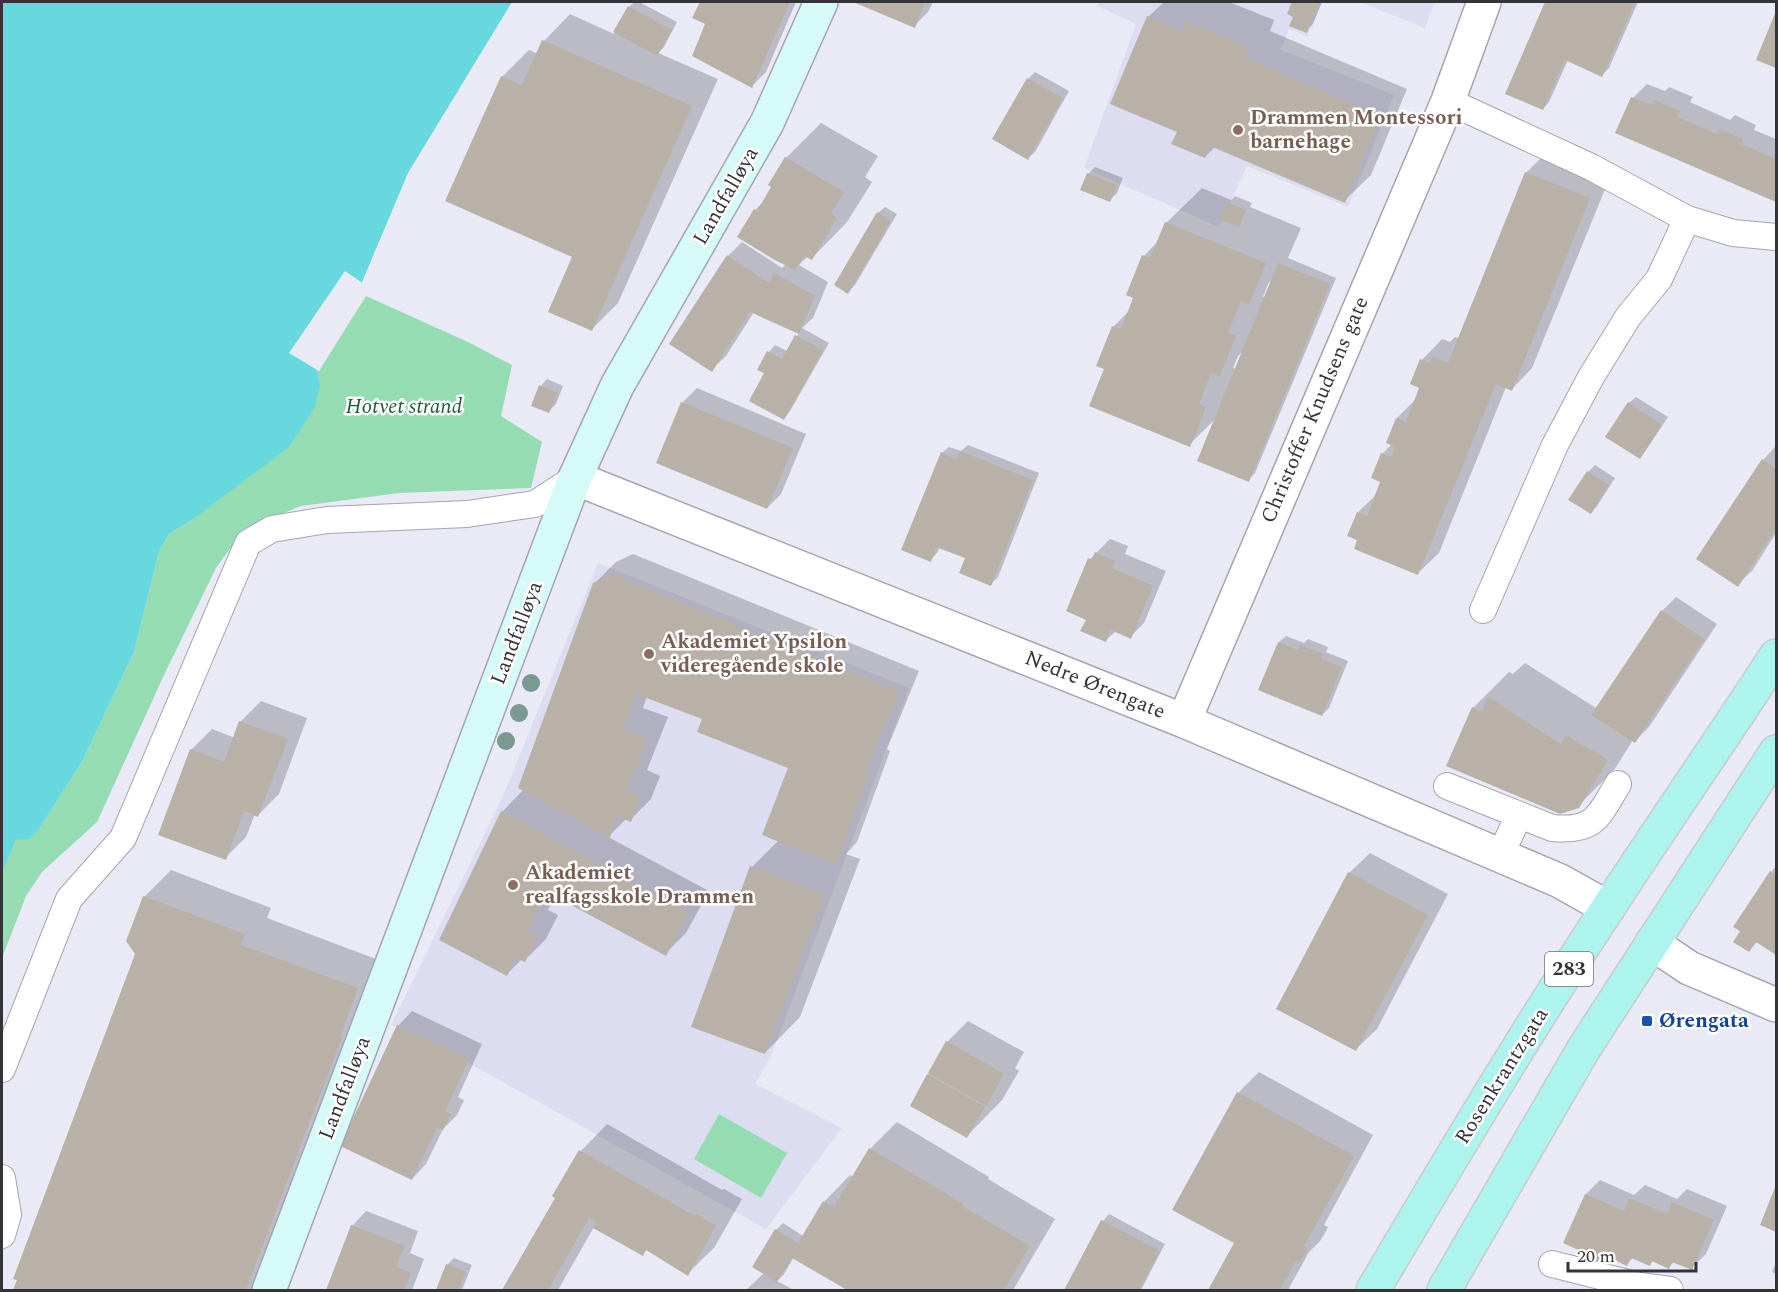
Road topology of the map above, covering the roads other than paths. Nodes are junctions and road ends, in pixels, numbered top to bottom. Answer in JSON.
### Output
{"nodes":[{"id":1,"x":821,"y":2,"type":"edge"},
{"id":2,"x":1484,"y":2,"type":"edge"},
{"id":3,"x":1448,"y":101,"type":"junction"},
{"id":4,"x":1687,"y":219,"type":"junction"},
{"id":5,"x":1776,"y":237,"type":"edge"},
{"id":6,"x":575,"y":478,"type":"junction"},
{"id":7,"x":1483,"y":610,"type":"dead end"},
{"id":8,"x":1776,"y":656,"type":"edge"},
{"id":9,"x":1184,"y":721,"type":"junction"},
{"id":10,"x":1776,"y":752,"type":"edge"},
{"id":11,"x":1618,"y":784,"type":"dead end"},
{"id":12,"x":1447,"y":786,"type":"dead end"},
{"id":13,"x":1519,"y":815,"type":"junction"},
{"id":14,"x":1500,"y":856,"type":"junction"},
{"id":15,"x":1608,"y":908,"type":"junction"},
{"id":16,"x":1652,"y":943,"type":"junction"},
{"id":17,"x":1776,"y":1005,"type":"edge"},
{"id":18,"x":2,"y":1069,"type":"edge"},
{"id":19,"x":2,"y":1178,"type":"edge"},
{"id":20,"x":2,"y":1234,"type":"edge"},
{"id":21,"x":1552,"y":1264,"type":"dead end"},
{"id":22,"x":269,"y":1290,"type":"edge"},
{"id":23,"x":1373,"y":1290,"type":"edge"},
{"id":24,"x":1444,"y":1290,"type":"edge"},
{"id":25,"x":1670,"y":1290,"type":"edge"}],
"edges":[{"from":1,"to":6,"type":"main road","name":"Landfalløya"},
{"from":2,"to":3,"type":"street","name":"Christoffer Knudsens gate"},
{"from":3,"to":4,"type":"lane"},
{"from":3,"to":9,"type":"street","name":"Christoffer Knudsens gate"},
{"from":4,"to":5,"type":"lane"},
{"from":4,"to":7,"type":"lane"},
{"from":6,"to":9,"type":"street","name":"Nedre Ørengate"},
{"from":6,"to":18,"type":"lane"},
{"from":6,"to":22,"type":"main road","name":"Landfalløya"},
{"from":8,"to":15,"type":"main road","name":"Rosenkrantzgata","number":"283"},
{"from":9,"to":14,"type":"street","name":"Nedre Ørengate"},
{"from":10,"to":16,"type":"main road","number":"283"},
{"from":11,"to":13,"type":"lane"},
{"from":12,"to":13,"type":"lane"},
{"from":13,"to":14,"type":"lane"},
{"from":14,"to":15,"type":"street","name":"Nedre Ørengate"},
{"from":15,"to":23,"type":"main road","name":"Rosenkrantzgata","number":"283"},
{"from":16,"to":17,"type":"street"},
{"from":16,"to":24,"type":"main road","number":"283"},
{"from":19,"to":20,"type":"lane"},
{"from":21,"to":25,"type":"lane"}]}
